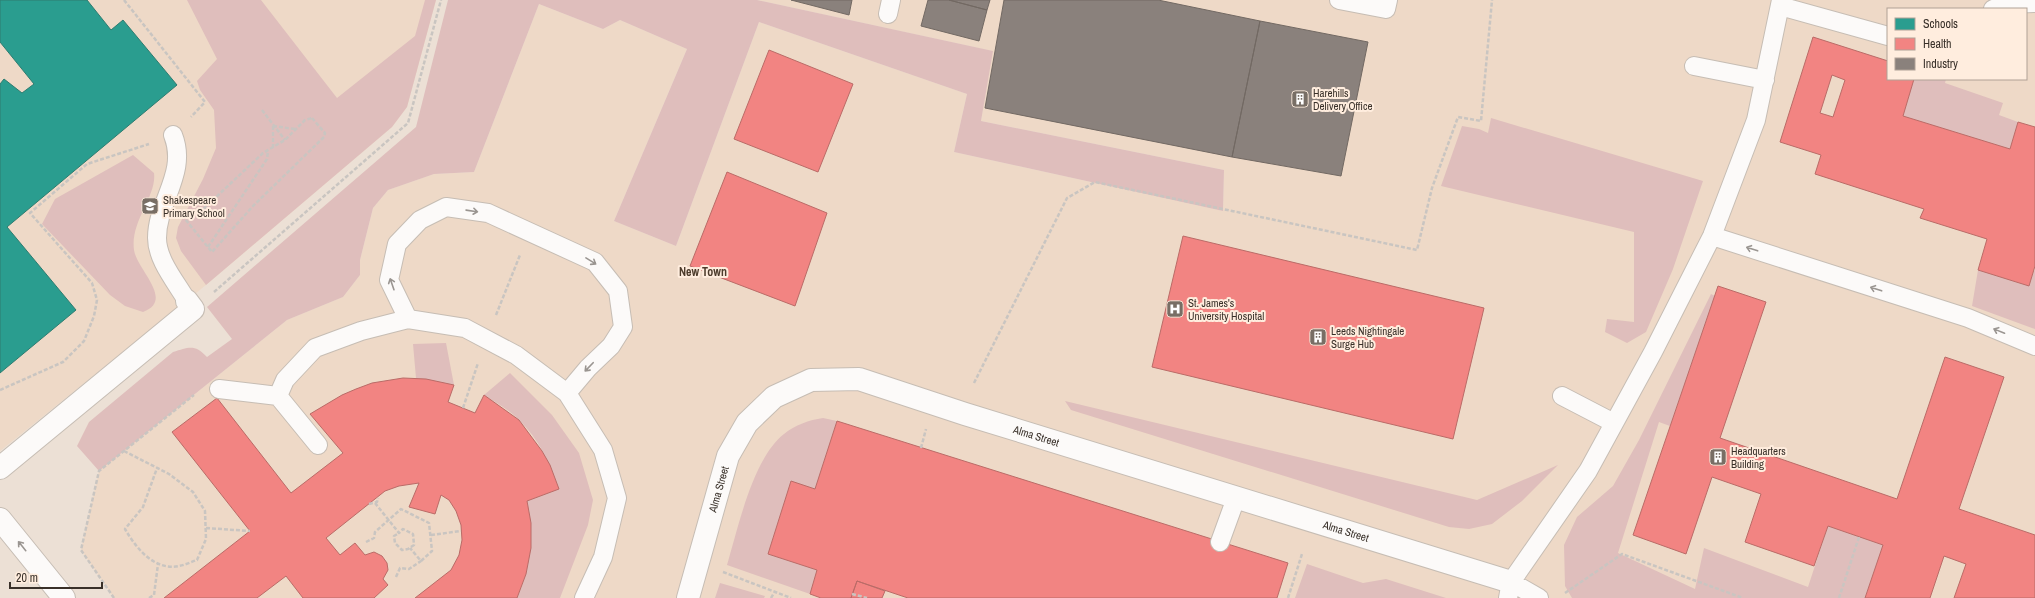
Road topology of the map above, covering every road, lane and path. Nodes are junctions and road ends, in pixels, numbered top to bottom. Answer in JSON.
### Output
{"nodes":[{"id":1,"x":124,"y":0,"type":"edge"},
{"id":2,"x":441,"y":0,"type":"edge"},
{"id":3,"x":1340,"y":0,"type":"edge"},
{"id":4,"x":1388,"y":0,"type":"edge"},
{"id":5,"x":1492,"y":0,"type":"edge"},
{"id":6,"x":1780,"y":3,"type":"edge"},
{"id":7,"x":2035,"y":3,"type":"edge"},
{"id":8,"x":1996,"y":8,"type":"edge"},
{"id":9,"x":1887,"y":36,"type":"edge"},
{"id":10,"x":1694,"y":66,"type":"dead end"},
{"id":11,"x":1765,"y":80,"type":"junction"},
{"id":12,"x":205,"y":102,"type":"dead end"},
{"id":13,"x":262,"y":110,"type":"dead end"},
{"id":14,"x":273,"y":126,"type":"junction"},
{"id":15,"x":295,"y":129,"type":"junction"},
{"id":16,"x":173,"y":135,"type":"dead end"},
{"id":17,"x":285,"y":140,"type":"junction"},
{"id":18,"x":273,"y":148,"type":"junction"},
{"id":19,"x":132,"y":150,"type":"dead end"},
{"id":20,"x":269,"y":151,"type":"junction"},
{"id":21,"x":1712,"y":236,"type":"junction"},
{"id":22,"x":208,"y":248,"type":"junction"},
{"id":23,"x":195,"y":304,"type":"junction"},
{"id":24,"x":408,"y":319,"type":"junction"},
{"id":25,"x":2035,"y":346,"type":"edge"},
{"id":26,"x":974,"y":383,"type":"dead end"},
{"id":27,"x":219,"y":389,"type":"joint"},
{"id":28,"x":0,"y":390,"type":"edge"},
{"id":29,"x":567,"y":393,"type":"junction"},
{"id":30,"x":278,"y":396,"type":"junction"},
{"id":31,"x":1562,"y":396,"type":"dead end"},
{"id":32,"x":1614,"y":423,"type":"junction"},
{"id":33,"x":927,"y":425,"type":"dead end"},
{"id":34,"x":318,"y":445,"type":"dead end"},
{"id":35,"x":921,"y":448,"type":"dead end"},
{"id":36,"x":124,"y":451,"type":"junction"},
{"id":37,"x":0,"y":468,"type":"edge"},
{"id":38,"x":157,"y":468,"type":"junction"},
{"id":39,"x":378,"y":498,"type":"dead end"},
{"id":40,"x":1236,"y":498,"type":"junction"},
{"id":41,"x":375,"y":503,"type":"junction"},
{"id":42,"x":369,"y":504,"type":"dead end"},
{"id":43,"x":0,"y":519,"type":"edge"},
{"id":44,"x":389,"y":521,"type":"junction"},
{"id":45,"x":206,"y":528,"type":"junction"},
{"id":46,"x":250,"y":531,"type":"dead end"},
{"id":47,"x":461,"y":531,"type":"dead end"},
{"id":48,"x":398,"y":533,"type":"junction"},
{"id":49,"x":431,"y":535,"type":"junction"},
{"id":50,"x":1859,"y":537,"type":"dead end"},
{"id":51,"x":366,"y":542,"type":"dead end"},
{"id":52,"x":1220,"y":542,"type":"dead end"},
{"id":53,"x":410,"y":548,"type":"junction"},
{"id":54,"x":1302,"y":554,"type":"dead end"},
{"id":55,"x":421,"y":561,"type":"junction"},
{"id":56,"x":158,"y":564,"type":"junction"},
{"id":57,"x":721,"y":572,"type":"dead end"},
{"id":58,"x":396,"y":577,"type":"dead end"},
{"id":59,"x":1510,"y":590,"type":"edge"},
{"id":60,"x":774,"y":591,"type":"junction"},
{"id":61,"x":1565,"y":593,"type":"dead end"},
{"id":62,"x":852,"y":594,"type":"dead end"},
{"id":63,"x":64,"y":598,"type":"edge"},
{"id":64,"x":114,"y":598,"type":"edge"},
{"id":65,"x":149,"y":598,"type":"edge"},
{"id":66,"x":584,"y":598,"type":"edge"},
{"id":67,"x":688,"y":598,"type":"edge"},
{"id":68,"x":771,"y":598,"type":"edge"},
{"id":69,"x":791,"y":598,"type":"edge"},
{"id":70,"x":867,"y":598,"type":"edge"},
{"id":71,"x":1288,"y":598,"type":"edge"},
{"id":72,"x":1539,"y":598,"type":"edge"},
{"id":73,"x":1743,"y":598,"type":"edge"},
{"id":74,"x":1839,"y":598,"type":"edge"}],
"edges":[{"from":1,"to":12,"type":"path"},
{"from":2,"to":23,"type":"path"},
{"from":3,"to":4,"type":"lane"},
{"from":5,"to":26,"type":"path"},
{"from":6,"to":9,"type":"lane"},
{"from":6,"to":11,"type":"lane"},
{"from":7,"to":8,"type":"lane"},
{"from":10,"to":11,"type":"lane"},
{"from":11,"to":21,"type":"lane"},
{"from":13,"to":14,"type":"path"},
{"from":14,"to":15,"type":"path"},
{"from":14,"to":17,"type":"path"},
{"from":14,"to":18,"type":"path"},
{"from":15,"to":17,"type":"path"},
{"from":15,"to":22,"type":"path"},
{"from":16,"to":23,"type":"lane"},
{"from":17,"to":18,"type":"path"},
{"from":18,"to":20,"type":"path"},
{"from":19,"to":28,"type":"path"},
{"from":20,"to":22,"type":"path"},
{"from":20,"to":22,"type":"path"},
{"from":25,"to":21,"type":"lane","one_way":true},
{"from":21,"to":32,"type":"lane"},
{"from":23,"to":37,"type":"street"},
{"from":24,"to":29,"type":"lane"},
{"from":24,"to":29,"type":"lane","one_way":true},
{"from":24,"to":30,"type":"lane"},
{"from":27,"to":30,"type":"lane"},
{"from":27,"to":36,"type":"path"},
{"from":29,"to":66,"type":"lane"},
{"from":30,"to":34,"type":"lane"},
{"from":31,"to":32,"type":"lane"},
{"from":32,"to":59,"type":"lane"},
{"from":33,"to":35,"type":"path"},
{"from":36,"to":38,"type":"path"},
{"from":36,"to":64,"type":"path"},
{"from":38,"to":45,"type":"path"},
{"from":38,"to":56,"type":"path"},
{"from":39,"to":41,"type":"path"},
{"from":40,"to":52,"type":"lane"},
{"from":40,"to":59,"type":"street","name":"Alma Street"},
{"from":40,"to":67,"type":"street","name":"Alma Street"},
{"from":41,"to":42,"type":"path"},
{"from":41,"to":44,"type":"path"},
{"from":63,"to":43,"type":"street","one_way":true},
{"from":44,"to":48,"type":"path"},
{"from":44,"to":49,"type":"path"},
{"from":44,"to":51,"type":"path"},
{"from":45,"to":46,"type":"path"},
{"from":45,"to":56,"type":"path"},
{"from":47,"to":49,"type":"path"},
{"from":48,"to":53,"type":"path"},
{"from":48,"to":53,"type":"path"},
{"from":49,"to":55,"type":"path"},
{"from":50,"to":74,"type":"path"},
{"from":53,"to":55,"type":"path"},
{"from":54,"to":71,"type":"path"},
{"from":55,"to":58,"type":"path"},
{"from":56,"to":65,"type":"path"},
{"from":57,"to":60,"type":"path"},
{"from":59,"to":72,"type":"lane"},
{"from":60,"to":68,"type":"path"},
{"from":60,"to":69,"type":"path"},
{"from":61,"to":73,"type":"path"},
{"from":62,"to":70,"type":"path"}]}
